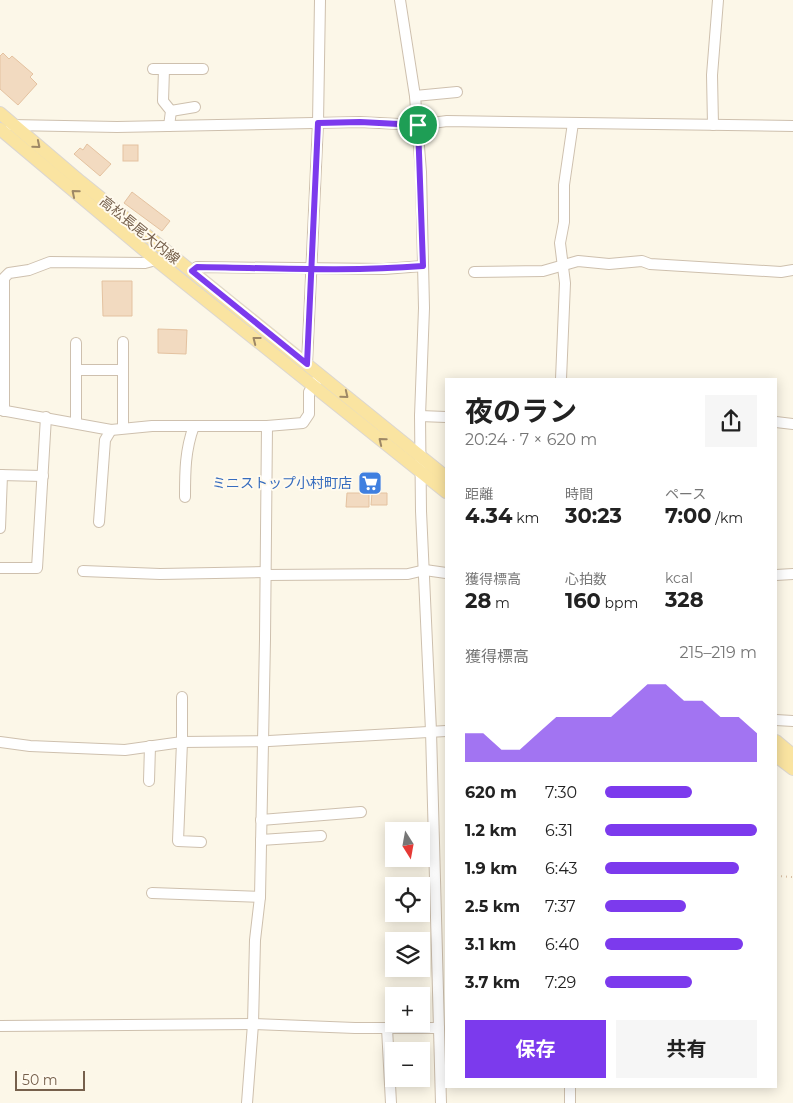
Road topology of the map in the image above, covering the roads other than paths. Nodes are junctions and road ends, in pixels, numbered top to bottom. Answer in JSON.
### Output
{"nodes":[{"id":1,"x":320,"y":0,"type":"edge"},
{"id":2,"x":400,"y":0,"type":"edge"},
{"id":3,"x":718,"y":0,"type":"edge"},
{"id":4,"x":153,"y":69,"type":"dead end"},
{"id":5,"x":164,"y":69,"type":"junction"},
{"id":6,"x":202,"y":69,"type":"dead end"},
{"id":7,"x":457,"y":92,"type":"dead end"},
{"id":8,"x":415,"y":96,"type":"junction"},
{"id":9,"x":196,"y":107,"type":"dead end"},
{"id":10,"x":170,"y":112,"type":"junction"},
{"id":11,"x":0,"y":113,"type":"edge"},
{"id":12,"x":318,"y":123,"type":"junction"},
{"id":13,"x":573,"y":123,"type":"junction"},
{"id":14,"x":418,"y":125,"type":"junction"},
{"id":15,"x":4,"y":126,"type":"edge"},
{"id":16,"x":169,"y":126,"type":"junction"},
{"id":17,"x":713,"y":126,"type":"junction"},
{"id":18,"x":793,"y":126,"type":"edge"},
{"id":19,"x":156,"y":260,"type":"junction"},
{"id":20,"x":563,"y":265,"type":"junction"},
{"id":21,"x":423,"y":266,"type":"junction"},
{"id":22,"x":311,"y":268,"type":"junction"},
{"id":23,"x":793,"y":270,"type":"edge"},
{"id":24,"x":192,"y":271,"type":"junction"},
{"id":25,"x":474,"y":272,"type":"dead end"},
{"id":26,"x":123,"y":342,"type":"dead end"},
{"id":27,"x":76,"y":343,"type":"dead end"},
{"id":28,"x":307,"y":364,"type":"junction"},
{"id":29,"x":76,"y":370,"type":"junction"},
{"id":30,"x":123,"y":370,"type":"junction"},
{"id":31,"x":561,"y":378,"type":"edge"},
{"id":32,"x":316,"y":380,"type":"junction"},
{"id":33,"x":2,"y":410,"type":"edge"},
{"id":34,"x":420,"y":416,"type":"junction"},
{"id":35,"x":46,"y":417,"type":"junction"},
{"id":36,"x":445,"y":417,"type":"edge"},
{"id":37,"x":777,"y":422,"type":"edge"},
{"id":38,"x":76,"y":423,"type":"junction"},
{"id":39,"x":793,"y":424,"type":"edge"},
{"id":40,"x":194,"y":426,"type":"junction"},
{"id":41,"x":267,"y":426,"type":"junction"},
{"id":42,"x":123,"y":428,"type":"junction"},
{"id":43,"x":111,"y":430,"type":"junction"},
{"id":44,"x":420,"y":455,"type":"junction"},
{"id":45,"x":421,"y":472,"type":"junction"},
{"id":46,"x":1,"y":475,"type":"edge"},
{"id":47,"x":43,"y":476,"type":"junction"},
{"id":48,"x":445,"y":477,"type":"edge"},
{"id":49,"x":445,"y":491,"type":"edge"},
{"id":50,"x":185,"y":497,"type":"dead end"},
{"id":51,"x":0,"y":522,"type":"edge"},
{"id":52,"x":99,"y":522,"type":"dead end"},
{"id":53,"x":0,"y":528,"type":"edge"},
{"id":54,"x":0,"y":568,"type":"edge"},
{"id":55,"x":425,"y":570,"type":"junction"},
{"id":56,"x":83,"y":571,"type":"dead end"},
{"id":57,"x":445,"y":573,"type":"edge"},
{"id":58,"x":266,"y":574,"type":"junction"},
{"id":59,"x":793,"y":574,"type":"edge"},
{"id":60,"x":777,"y":575,"type":"edge"},
{"id":61,"x":182,"y":698,"type":"dead end"},
{"id":62,"x":777,"y":720,"type":"edge"},
{"id":63,"x":793,"y":721,"type":"edge"},
{"id":64,"x":445,"y":731,"type":"edge"},
{"id":65,"x":431,"y":732,"type":"junction"},
{"id":66,"x":263,"y":741,"type":"junction"},
{"id":67,"x":0,"y":742,"type":"edge"},
{"id":68,"x":182,"y":742,"type":"junction"},
{"id":69,"x":777,"y":742,"type":"edge"},
{"id":70,"x":150,"y":746,"type":"junction"},
{"id":71,"x":793,"y":754,"type":"edge"},
{"id":72,"x":777,"y":757,"type":"edge"},
{"id":73,"x":793,"y":769,"type":"edge"},
{"id":74,"x":149,"y":781,"type":"dead end"},
{"id":75,"x":361,"y":812,"type":"dead end"},
{"id":76,"x":261,"y":820,"type":"junction"},
{"id":77,"x":321,"y":836,"type":"dead end"},
{"id":78,"x":261,"y":840,"type":"junction"},
{"id":79,"x":201,"y":842,"type":"dead end"},
{"id":80,"x":152,"y":893,"type":"dead end"},
{"id":81,"x":260,"y":897,"type":"junction"},
{"id":82,"x":253,"y":1024,"type":"junction"},
{"id":83,"x":0,"y":1026,"type":"edge"},
{"id":84,"x":385,"y":1028,"type":"edge"},
{"id":85,"x":430,"y":1028,"type":"edge"},
{"id":86,"x":439,"y":1028,"type":"junction"},
{"id":87,"x":387,"y":1032,"type":"edge"},
{"id":88,"x":570,"y":1088,"type":"edge"},
{"id":89,"x":246,"y":1103,"type":"edge"},
{"id":90,"x":391,"y":1103,"type":"edge"},
{"id":91,"x":440,"y":1103,"type":"edge"},
{"id":92,"x":570,"y":1103,"type":"edge"}],
"edges":[{"from":1,"to":12,"type":"street"},
{"from":2,"to":8,"type":"street"},
{"from":3,"to":17,"type":"street"},
{"from":4,"to":5,"type":"street"},
{"from":5,"to":6,"type":"street"},
{"from":5,"to":10,"type":"street"},
{"from":7,"to":8,"type":"street"},
{"from":8,"to":14,"type":"street"},
{"from":9,"to":10,"type":"street"},
{"from":10,"to":16,"type":"street"},
{"from":11,"to":15,"type":"main road","name":"高松長尾大内線"},
{"from":12,"to":14,"type":"street"},
{"from":12,"to":16,"type":"street"},
{"from":12,"to":22,"type":"street"},
{"from":13,"to":14,"type":"street"},
{"from":13,"to":17,"type":"street"},
{"from":13,"to":20,"type":"street"},
{"from":14,"to":21,"type":"street"},
{"from":15,"to":16,"type":"street"},
{"from":19,"to":15,"type":"main road","name":"高松長尾大内線","one_way":true},
{"from":15,"to":24,"type":"main road","name":"高松長尾大内線","one_way":true},
{"from":17,"to":18,"type":"street"},
{"from":32,"to":19,"type":"main road","name":"高松長尾大内線","one_way":true},
{"from":19,"to":33,"type":"street"},
{"from":20,"to":23,"type":"street"},
{"from":20,"to":25,"type":"street"},
{"from":20,"to":31,"type":"street"},
{"from":21,"to":22,"type":"street"},
{"from":21,"to":34,"type":"street"},
{"from":22,"to":24,"type":"street"},
{"from":22,"to":28,"type":"street"},
{"from":24,"to":28,"type":"main road","name":"高松長尾大内線"},
{"from":26,"to":30,"type":"street"},
{"from":27,"to":29,"type":"street"},
{"from":28,"to":32,"type":"main road","name":"高松長尾大内線"},
{"from":29,"to":30,"type":"street"},
{"from":29,"to":38,"type":"street"},
{"from":30,"to":42,"type":"street"},
{"from":32,"to":41,"type":"street"},
{"from":32,"to":44,"type":"main road","name":"高松長尾大内線","one_way":true},
{"from":45,"to":32,"type":"main road","name":"高松長尾大内線","one_way":true},
{"from":33,"to":35,"type":"street"},
{"from":34,"to":36,"type":"street"},
{"from":34,"to":44,"type":"street"},
{"from":35,"to":38,"type":"street"},
{"from":35,"to":47,"type":"street"},
{"from":37,"to":39,"type":"street"},
{"from":38,"to":43,"type":"street"},
{"from":40,"to":41,"type":"street"},
{"from":40,"to":42,"type":"street"},
{"from":40,"to":50,"type":"street"},
{"from":41,"to":58,"type":"street"},
{"from":42,"to":43,"type":"street"},
{"from":43,"to":52,"type":"street"},
{"from":44,"to":45,"type":"street"},
{"from":44,"to":48,"type":"main road","name":"高松長尾大内線"},
{"from":45,"to":49,"type":"main road","name":"高松長尾大内線"},
{"from":45,"to":55,"type":"street"},
{"from":46,"to":47,"type":"street"},
{"from":46,"to":51,"type":"street"},
{"from":47,"to":54,"type":"street"},
{"from":51,"to":53,"type":"street"},
{"from":55,"to":57,"type":"street"},
{"from":55,"to":58,"type":"street"},
{"from":55,"to":65,"type":"street"},
{"from":56,"to":58,"type":"street"},
{"from":58,"to":66,"type":"street"},
{"from":59,"to":60,"type":"street"},
{"from":61,"to":68,"type":"street"},
{"from":62,"to":63,"type":"street"},
{"from":64,"to":65,"type":"street"},
{"from":65,"to":66,"type":"street"},
{"from":65,"to":86,"type":"street"},
{"from":66,"to":68,"type":"street"},
{"from":66,"to":76,"type":"street"},
{"from":67,"to":70,"type":"street"},
{"from":68,"to":70,"type":"street"},
{"from":68,"to":79,"type":"street"},
{"from":69,"to":71,"type":"main road"},
{"from":70,"to":74,"type":"street"},
{"from":72,"to":73,"type":"main road"},
{"from":75,"to":76,"type":"street"},
{"from":76,"to":78,"type":"street"},
{"from":77,"to":78,"type":"street"},
{"from":78,"to":81,"type":"street"},
{"from":80,"to":81,"type":"street"},
{"from":81,"to":82,"type":"street"},
{"from":82,"to":83,"type":"street"},
{"from":82,"to":84,"type":"street"},
{"from":82,"to":89,"type":"street"},
{"from":85,"to":86,"type":"street"},
{"from":86,"to":91,"type":"street"},
{"from":87,"to":90,"type":"street"},
{"from":88,"to":92,"type":"street"}]}
